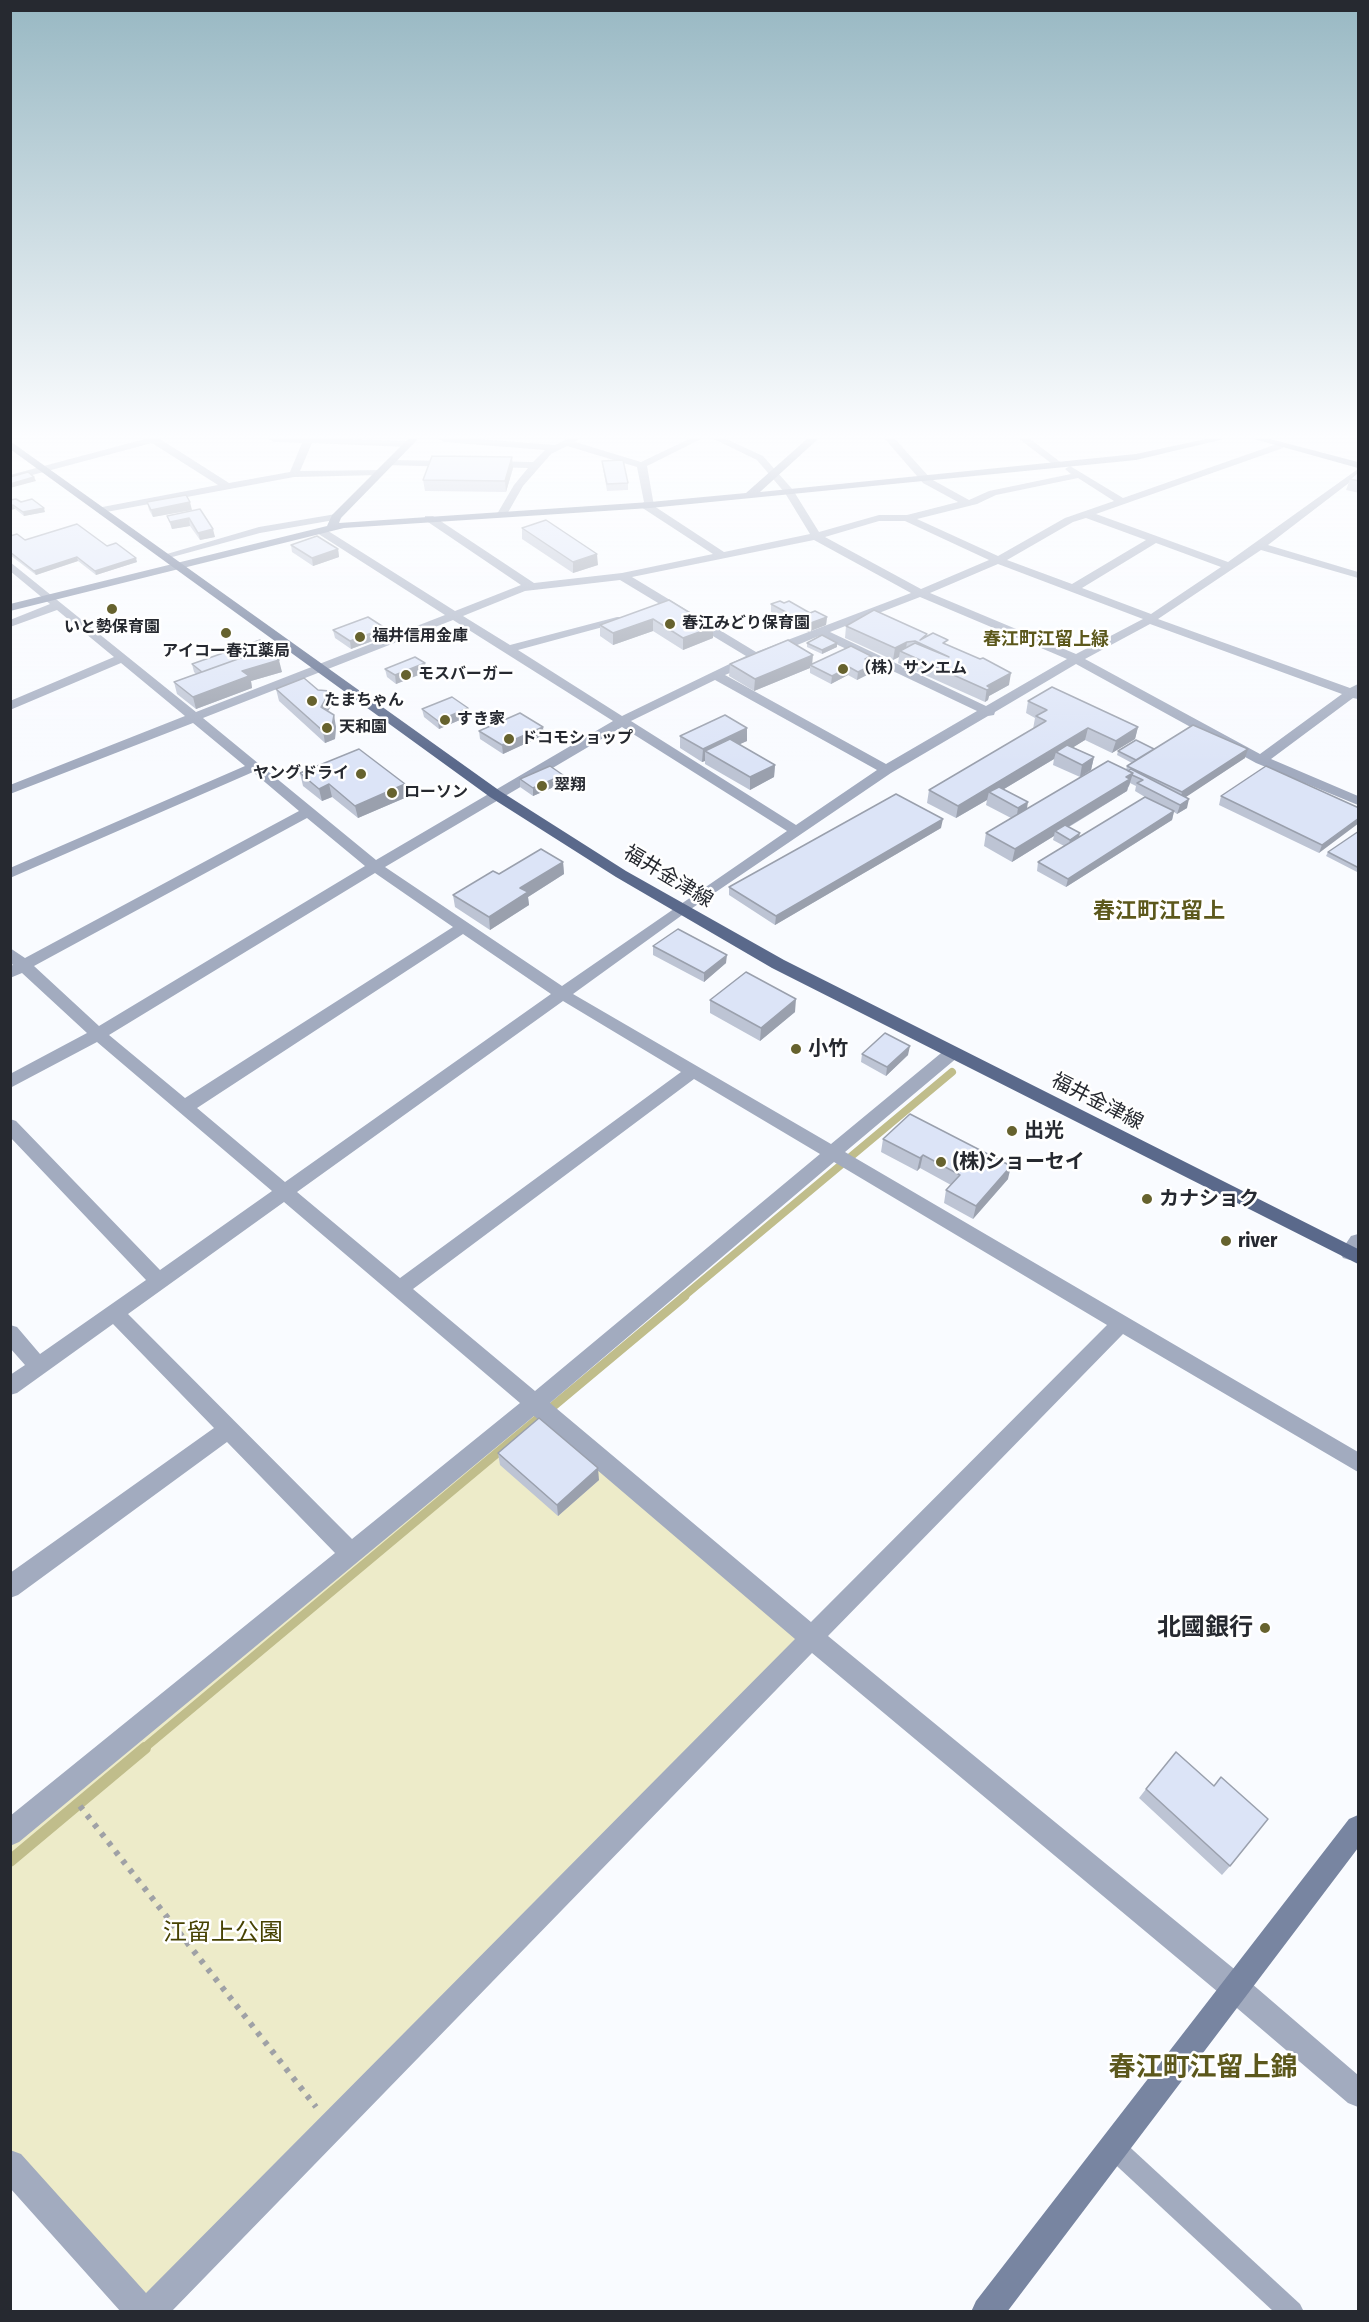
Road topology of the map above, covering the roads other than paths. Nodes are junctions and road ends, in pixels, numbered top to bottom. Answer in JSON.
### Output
{"nodes":[{"id":1,"x":153,"y":547,"type":"edge"},
{"id":2,"x":197,"y":547,"type":"edge"},
{"id":3,"x":245,"y":547,"type":"edge"},
{"id":4,"x":361,"y":547,"type":"edge"},
{"id":5,"x":473,"y":547,"type":"edge"},
{"id":6,"x":711,"y":547,"type":"edge"},
{"id":7,"x":760,"y":547,"type":"edge"},
{"id":8,"x":837,"y":547,"type":"edge"},
{"id":9,"x":971,"y":547,"type":"edge"},
{"id":10,"x":1020,"y":547,"type":"edge"},
{"id":11,"x":1141,"y":547,"type":"edge"},
{"id":12,"x":1178,"y":547,"type":"edge"},
{"id":13,"x":1258,"y":547,"type":"edge"},
{"id":14,"x":1265,"y":547,"type":"edge"},
{"id":15,"x":722,"y":555,"type":"junction"},
{"id":16,"x":165,"y":556,"type":"junction"},
{"id":17,"x":998,"y":560,"type":"junction"},
{"id":18,"x":10,"y":565,"type":"edge"},
{"id":19,"x":178,"y":565,"type":"junction"},
{"id":20,"x":1228,"y":566,"type":"junction"},
{"id":21,"x":1359,"y":575,"type":"edge"},
{"id":22,"x":622,"y":576,"type":"junction"},
{"id":23,"x":530,"y":586,"type":"junction"},
{"id":24,"x":1073,"y":588,"type":"junction"},
{"id":25,"x":920,"y":593,"type":"junction"},
{"id":26,"x":54,"y":601,"type":"junction"},
{"id":27,"x":672,"y":605,"type":"junction"},
{"id":28,"x":13,"y":608,"type":"edge"},
{"id":29,"x":456,"y":615,"type":"junction"},
{"id":30,"x":1151,"y":619,"type":"junction"},
{"id":31,"x":10,"y":624,"type":"edge"},
{"id":32,"x":820,"y":632,"type":"junction"},
{"id":33,"x":510,"y":649,"type":"junction"},
{"id":34,"x":754,"y":657,"type":"junction"},
{"id":35,"x":122,"y":658,"type":"junction"},
{"id":36,"x":1076,"y":659,"type":"junction"},
{"id":37,"x":323,"y":669,"type":"junction"},
{"id":38,"x":716,"y":675,"type":"junction"},
{"id":39,"x":1356,"y":692,"type":"edge"},
{"id":40,"x":10,"y":706,"type":"edge"},
{"id":41,"x":989,"y":712,"type":"junction"},
{"id":42,"x":194,"y":718,"type":"junction"},
{"id":43,"x":624,"y":720,"type":"junction"},
{"id":44,"x":1261,"y":760,"type":"junction"},
{"id":45,"x":254,"y":767,"type":"junction"},
{"id":46,"x":886,"y":770,"type":"junction"},
{"id":47,"x":10,"y":790,"type":"edge"},
{"id":48,"x":495,"y":794,"type":"junction"},
{"id":49,"x":1359,"y":801,"type":"edge"},
{"id":50,"x":308,"y":812,"type":"junction"},
{"id":51,"x":796,"y":831,"type":"junction"},
{"id":52,"x":374,"y":866,"type":"junction"},
{"id":53,"x":10,"y":874,"type":"edge"},
{"id":54,"x":680,"y":910,"type":"junction"},
{"id":55,"x":463,"y":927,"type":"junction"},
{"id":56,"x":15,"y":964,"type":"edge"},
{"id":57,"x":562,"y":994,"type":"junction"},
{"id":58,"x":98,"y":1034,"type":"junction"},
{"id":59,"x":952,"y":1053,"type":"junction"},
{"id":60,"x":693,"y":1071,"type":"junction"},
{"id":61,"x":10,"y":1082,"type":"edge"},
{"id":62,"x":185,"y":1107,"type":"junction"},
{"id":63,"x":10,"y":1125,"type":"edge"},
{"id":64,"x":834,"y":1154,"type":"junction"},
{"id":65,"x":286,"y":1192,"type":"junction"},
{"id":66,"x":1356,"y":1251,"type":"edge"},
{"id":67,"x":160,"y":1282,"type":"junction"},
{"id":68,"x":400,"y":1288,"type":"junction"},
{"id":69,"x":115,"y":1313,"type":"junction"},
{"id":70,"x":1121,"y":1323,"type":"junction"},
{"id":71,"x":10,"y":1333,"type":"edge"},
{"id":72,"x":39,"y":1367,"type":"junction"},
{"id":73,"x":10,"y":1387,"type":"edge"},
{"id":74,"x":535,"y":1403,"type":"junction"},
{"id":75,"x":228,"y":1429,"type":"junction"},
{"id":76,"x":1359,"y":1463,"type":"edge"},
{"id":77,"x":351,"y":1554,"type":"junction"},
{"id":78,"x":10,"y":1587,"type":"edge"},
{"id":79,"x":811,"y":1637,"type":"junction"},
{"id":80,"x":1359,"y":1828,"type":"edge"},
{"id":81,"x":10,"y":1833,"type":"edge"},
{"id":82,"x":1234,"y":1987,"type":"junction"},
{"id":83,"x":1359,"y":2093,"type":"edge"},
{"id":84,"x":1113,"y":2147,"type":"junction"},
{"id":85,"x":10,"y":2165,"type":"edge"},
{"id":86,"x":142,"y":2312,"type":"edge"},
{"id":87,"x":149,"y":2312,"type":"edge"},
{"id":88,"x":987,"y":2312,"type":"edge"},
{"id":89,"x":1292,"y":2312,"type":"edge"}],
"edges":[{"from":1,"to":16,"type":"main road","name":"福井金津線"},
{"from":2,"to":16,"type":"street"},
{"from":3,"to":19,"type":"main road"},
{"from":4,"to":29,"type":"street"},
{"from":5,"to":23,"type":"street"},
{"from":6,"to":15,"type":"street"},
{"from":7,"to":15,"type":"street"},
{"from":8,"to":25,"type":"street"},
{"from":9,"to":17,"type":"street"},
{"from":10,"to":17,"type":"street"},
{"from":11,"to":24,"type":"street"},
{"from":12,"to":20,"type":"street"},
{"from":13,"to":20,"type":"street"},
{"from":14,"to":21,"type":"street"},
{"from":15,"to":22,"type":"street"},
{"from":16,"to":19,"type":"main road","name":"福井金津線"},
{"from":17,"to":24,"type":"street"},
{"from":17,"to":25,"type":"street"},
{"from":18,"to":26,"type":"street"},
{"from":19,"to":26,"type":"main road"},
{"from":19,"to":37,"type":"main road","name":"福井金津線"},
{"from":20,"to":30,"type":"street"},
{"from":22,"to":23,"type":"street"},
{"from":22,"to":27,"type":"street"},
{"from":23,"to":29,"type":"street"},
{"from":24,"to":30,"type":"street"},
{"from":25,"to":32,"type":"street"},
{"from":25,"to":36,"type":"street"},
{"from":26,"to":28,"type":"main road"},
{"from":26,"to":31,"type":"street"},
{"from":26,"to":35,"type":"street"},
{"from":27,"to":33,"type":"street"},
{"from":27,"to":34,"type":"street"},
{"from":29,"to":33,"type":"street"},
{"from":29,"to":37,"type":"street"},
{"from":30,"to":36,"type":"street"},
{"from":30,"to":39,"type":"street"},
{"from":32,"to":34,"type":"street"},
{"from":32,"to":41,"type":"street"},
{"from":33,"to":43,"type":"street"},
{"from":34,"to":38,"type":"street"},
{"from":35,"to":40,"type":"street"},
{"from":35,"to":42,"type":"street"},
{"from":36,"to":41,"type":"street"},
{"from":36,"to":44,"type":"street"},
{"from":37,"to":42,"type":"street"},
{"from":37,"to":48,"type":"main road","name":"福井金津線"},
{"from":38,"to":43,"type":"street"},
{"from":38,"to":46,"type":"street"},
{"from":39,"to":44,"type":"street"},
{"from":41,"to":46,"type":"street"},
{"from":42,"to":45,"type":"street"},
{"from":42,"to":47,"type":"street"},
{"from":43,"to":48,"type":"street"},
{"from":43,"to":51,"type":"street"},
{"from":44,"to":49,"type":"street"},
{"from":45,"to":50,"type":"street"},
{"from":45,"to":53,"type":"street"},
{"from":46,"to":51,"type":"street"},
{"from":48,"to":52,"type":"street"},
{"from":48,"to":54,"type":"main road","name":"福井金津線"},
{"from":50,"to":52,"type":"street"},
{"from":50,"to":56,"type":"street"},
{"from":51,"to":54,"type":"street"},
{"from":52,"to":55,"type":"street"},
{"from":52,"to":58,"type":"street"},
{"from":54,"to":57,"type":"street"},
{"from":54,"to":59,"type":"main road","name":"福井金津線"},
{"from":55,"to":57,"type":"street"},
{"from":55,"to":62,"type":"street"},
{"from":56,"to":58,"type":"street"},
{"from":57,"to":60,"type":"street"},
{"from":57,"to":65,"type":"street"},
{"from":58,"to":61,"type":"street"},
{"from":58,"to":62,"type":"street"},
{"from":59,"to":64,"type":"street"},
{"from":59,"to":66,"type":"main road","name":"福井金津線"},
{"from":60,"to":64,"type":"street"},
{"from":60,"to":68,"type":"street"},
{"from":62,"to":65,"type":"street"},
{"from":63,"to":67,"type":"street"},
{"from":64,"to":70,"type":"street"},
{"from":64,"to":74,"type":"street"},
{"from":65,"to":67,"type":"street"},
{"from":65,"to":68,"type":"street"},
{"from":67,"to":69,"type":"street"},
{"from":68,"to":74,"type":"street"},
{"from":69,"to":72,"type":"street"},
{"from":69,"to":75,"type":"street"},
{"from":70,"to":76,"type":"street"},
{"from":70,"to":79,"type":"street"},
{"from":71,"to":72,"type":"street"},
{"from":72,"to":73,"type":"street"},
{"from":74,"to":77,"type":"street"},
{"from":74,"to":79,"type":"street"},
{"from":75,"to":77,"type":"street"},
{"from":75,"to":78,"type":"street"},
{"from":77,"to":81,"type":"street"},
{"from":79,"to":82,"type":"street"},
{"from":79,"to":87,"type":"street"},
{"from":80,"to":82,"type":"main road"},
{"from":82,"to":83,"type":"street"},
{"from":82,"to":84,"type":"main road"},
{"from":84,"to":88,"type":"main road"},
{"from":84,"to":89,"type":"lane"},
{"from":85,"to":86,"type":"street"}]}
